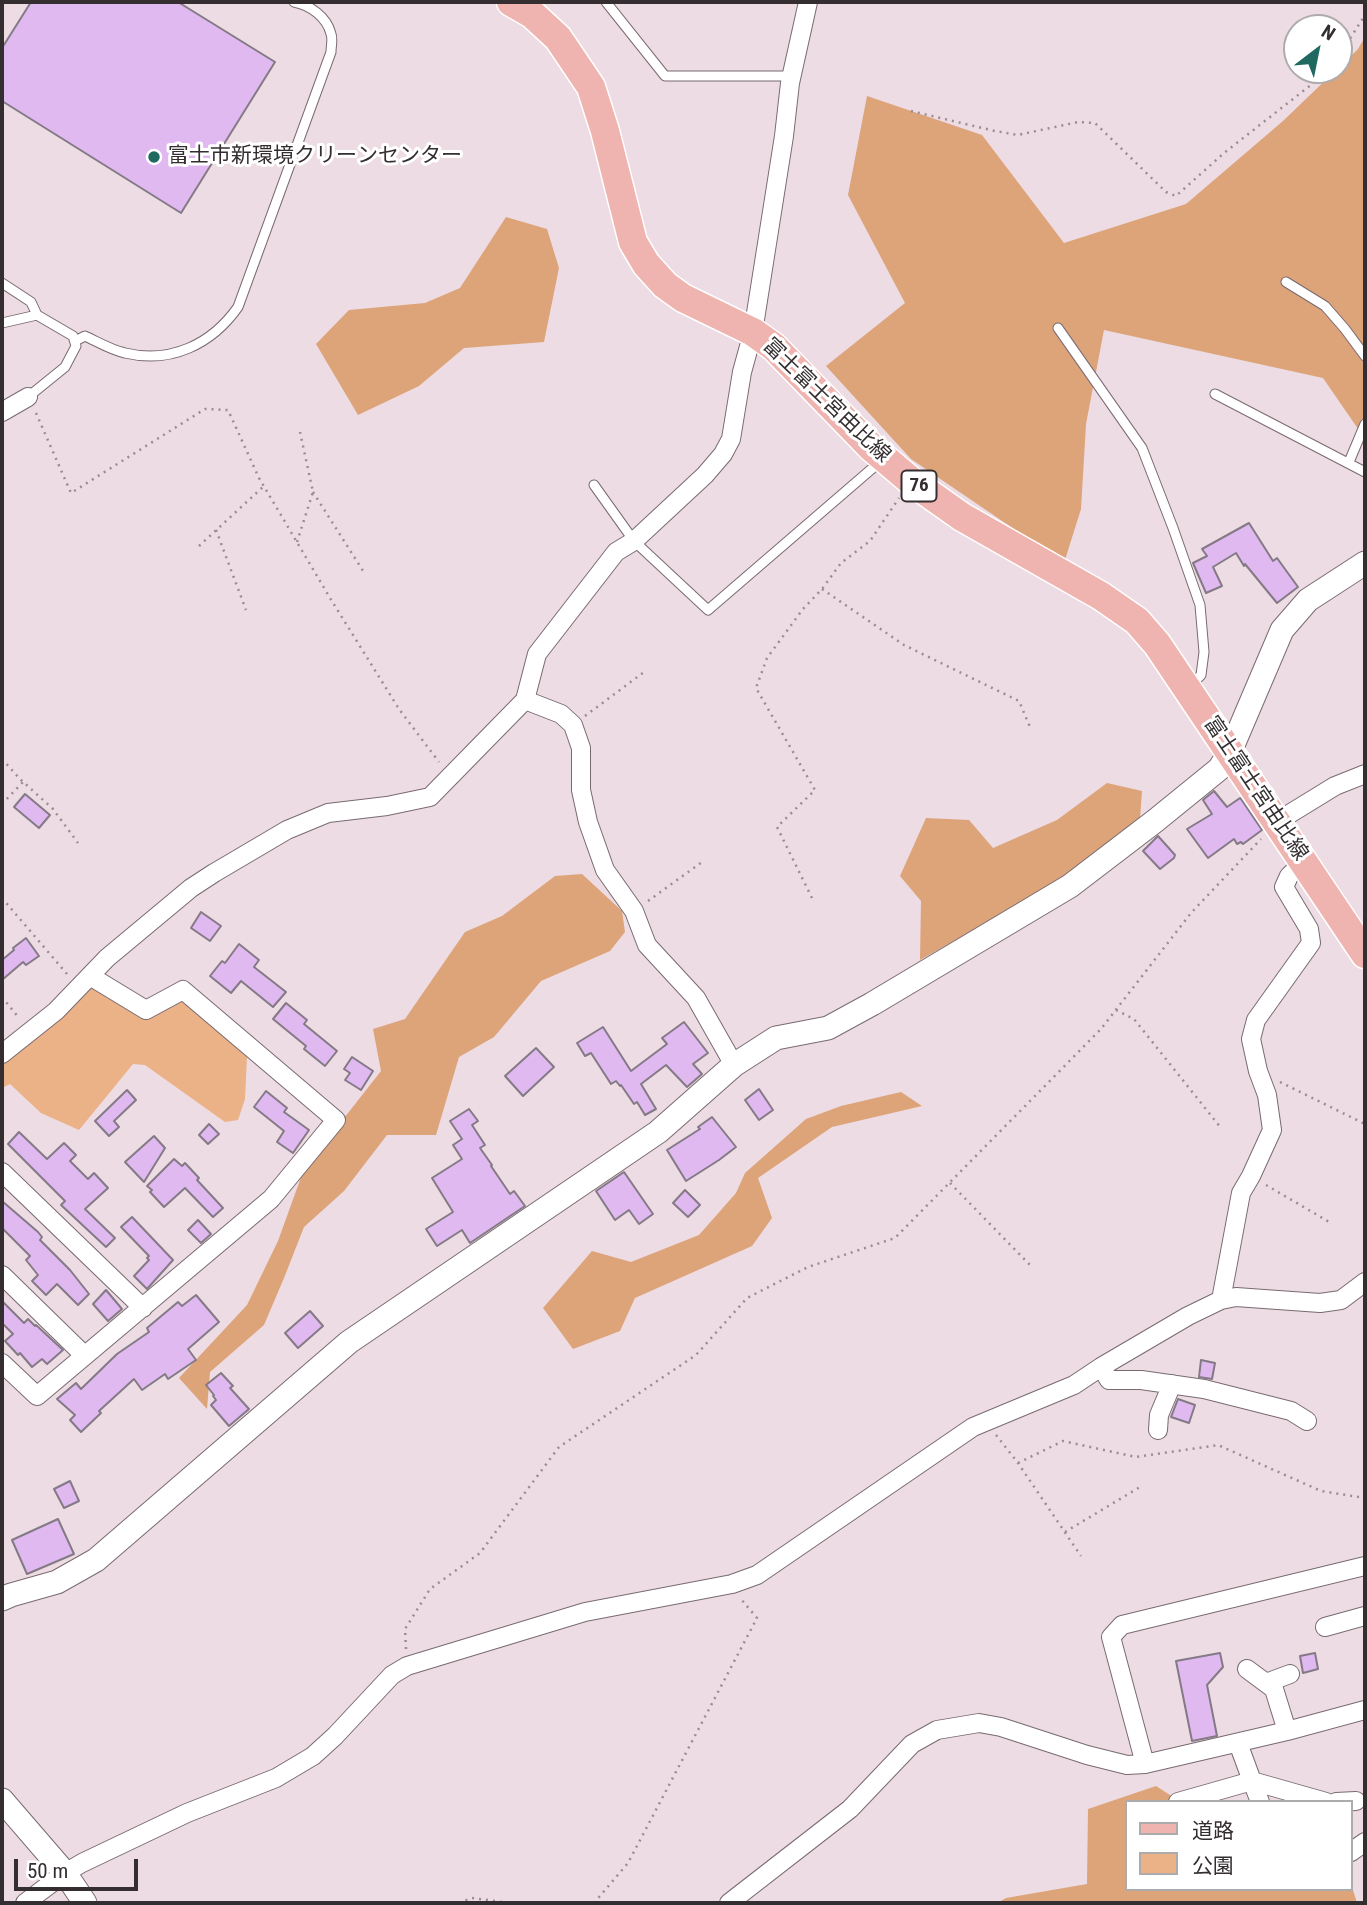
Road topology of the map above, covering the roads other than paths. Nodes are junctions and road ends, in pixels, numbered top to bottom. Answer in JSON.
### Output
{"nodes":[{"id":1,"x":294,"y":2,"type":"edge"},
{"id":2,"x":511,"y":2,"type":"edge"},
{"id":3,"x":606,"y":2,"type":"edge"},
{"id":4,"x":808,"y":2,"type":"edge"},
{"id":5,"x":792,"y":76,"type":"junction"},
{"id":6,"x":1286,"y":282,"type":"dead end"},
{"id":7,"x":2,"y":283,"type":"edge"},
{"id":8,"x":37,"y":315,"type":"junction"},
{"id":9,"x":2,"y":323,"type":"edge"},
{"id":10,"x":1058,"y":328,"type":"dead end"},
{"id":11,"x":753,"y":332,"type":"junction"},
{"id":12,"x":75,"y":341,"type":"junction"},
{"id":13,"x":1365,"y":356,"type":"edge"},
{"id":14,"x":1215,"y":394,"type":"dead end"},
{"id":15,"x":28,"y":397,"type":"joint"},
{"id":16,"x":2,"y":412,"type":"edge"},
{"id":17,"x":1365,"y":424,"type":"edge"},
{"id":18,"x":883,"y":458,"type":"junction"},
{"id":19,"x":1349,"y":462,"type":"junction"},
{"id":20,"x":1365,"y":472,"type":"edge"},
{"id":21,"x":594,"y":485,"type":"dead end"},
{"id":22,"x":634,"y":541,"type":"junction"},
{"id":23,"x":1365,"y":563,"type":"edge"},
{"id":24,"x":1188,"y":688,"type":"junction"},
{"id":25,"x":525,"y":700,"type":"junction"},
{"id":26,"x":1230,"y":752,"type":"junction"},
{"id":27,"x":1365,"y":774,"type":"edge"},
{"id":28,"x":1278,"y":821,"type":"junction"},
{"id":29,"x":1303,"y":862,"type":"junction"},
{"id":30,"x":1365,"y":954,"type":"edge"},
{"id":31,"x":84,"y":981,"type":"junction"},
{"id":32,"x":2,"y":1054,"type":"edge"},
{"id":33,"x":734,"y":1065,"type":"junction"},
{"id":34,"x":2,"y":1172,"type":"edge"},
{"id":35,"x":2,"y":1275,"type":"edge"},
{"id":36,"x":1365,"y":1282,"type":"edge"},
{"id":37,"x":1221,"y":1300,"type":"junction"},
{"id":38,"x":144,"y":1308,"type":"junction"},
{"id":39,"x":84,"y":1356,"type":"junction"},
{"id":40,"x":2,"y":1363,"type":"edge"},
{"id":41,"x":1101,"y":1367,"type":"junction"},
{"id":42,"x":1172,"y":1384,"type":"junction"},
{"id":43,"x":1307,"y":1421,"type":"dead end"},
{"id":44,"x":1158,"y":1430,"type":"dead end"},
{"id":45,"x":1365,"y":1566,"type":"edge"},
{"id":46,"x":2,"y":1599,"type":"edge"},
{"id":47,"x":1365,"y":1616,"type":"edge"},
{"id":48,"x":1325,"y":1627,"type":"dead end"},
{"id":49,"x":1247,"y":1669,"type":"dead end"},
{"id":50,"x":1290,"y":1674,"type":"dead end"},
{"id":51,"x":1266,"y":1683,"type":"junction"},
{"id":52,"x":1365,"y":1710,"type":"edge"},
{"id":53,"x":1287,"y":1731,"type":"junction"},
{"id":54,"x":1238,"y":1742,"type":"junction"},
{"id":55,"x":1145,"y":1763,"type":"junction"},
{"id":56,"x":1252,"y":1782,"type":"junction"},
{"id":57,"x":2,"y":1800,"type":"edge"},
{"id":58,"x":1185,"y":1800,"type":"edge"},
{"id":59,"x":1259,"y":1800,"type":"edge"},
{"id":60,"x":1319,"y":1800,"type":"edge"},
{"id":61,"x":1353,"y":1801,"type":"edge"},
{"id":62,"x":1356,"y":1801,"type":"dead end"},
{"id":63,"x":65,"y":1873,"type":"junction"},
{"id":64,"x":25,"y":1903,"type":"edge"},
{"id":65,"x":85,"y":1903,"type":"edge"},
{"id":66,"x":729,"y":1903,"type":"edge"}],
"edges":[{"from":1,"to":12,"type":"lane"},
{"from":2,"to":11,"type":"main road","name":"富士富士宮由比線","number":"76"},
{"from":3,"to":5,"type":"lane"},
{"from":4,"to":5,"type":"street"},
{"from":5,"to":11,"type":"street"},
{"from":6,"to":13,"type":"lane"},
{"from":7,"to":8,"type":"lane"},
{"from":8,"to":9,"type":"lane"},
{"from":8,"to":12,"type":"lane"},
{"from":10,"to":24,"type":"lane"},
{"from":11,"to":18,"type":"main road","name":"富士富士宮由比線","number":"76"},
{"from":11,"to":22,"type":"street"},
{"from":12,"to":15,"type":"lane"},
{"from":14,"to":19,"type":"lane"},
{"from":15,"to":16,"type":"street"},
{"from":17,"to":19,"type":"lane"},
{"from":18,"to":22,"type":"lane"},
{"from":18,"to":24,"type":"main road","name":"富士富士宮由比線","number":"76"},
{"from":19,"to":20,"type":"lane"},
{"from":21,"to":22,"type":"lane"},
{"from":22,"to":25,"type":"street"},
{"from":23,"to":26,"type":"street"},
{"from":24,"to":26,"type":"main road","name":"富士富士宮由比線","number":"76"},
{"from":25,"to":31,"type":"street"},
{"from":25,"to":33,"type":"street"},
{"from":26,"to":28,"type":"main road","name":"富士富士宮由比線","number":"76"},
{"from":26,"to":33,"type":"street"},
{"from":27,"to":28,"type":"street"},
{"from":28,"to":29,"type":"main road","name":"富士富士宮由比線","number":"76"},
{"from":29,"to":30,"type":"main road","name":"富士富士宮由比線","number":"76"},
{"from":29,"to":37,"type":"street"},
{"from":31,"to":32,"type":"street"},
{"from":31,"to":38,"type":"street"},
{"from":33,"to":46,"type":"street"},
{"from":34,"to":38,"type":"street"},
{"from":35,"to":39,"type":"street"},
{"from":36,"to":37,"type":"street"},
{"from":37,"to":41,"type":"street"},
{"from":38,"to":39,"type":"street"},
{"from":39,"to":40,"type":"street"},
{"from":41,"to":42,"type":"street"},
{"from":41,"to":63,"type":"street"},
{"from":42,"to":43,"type":"street"},
{"from":42,"to":44,"type":"street"},
{"from":45,"to":55,"type":"street"},
{"from":47,"to":48,"type":"street"},
{"from":49,"to":51,"type":"street"},
{"from":50,"to":51,"type":"street"},
{"from":51,"to":53,"type":"street"},
{"from":52,"to":53,"type":"street"},
{"from":53,"to":54,"type":"street"},
{"from":54,"to":55,"type":"street"},
{"from":54,"to":56,"type":"street"},
{"from":55,"to":66,"type":"street"},
{"from":56,"to":58,"type":"street"},
{"from":56,"to":59,"type":"street"},
{"from":56,"to":60,"type":"street"},
{"from":57,"to":63,"type":"street"},
{"from":61,"to":62,"type":"street"},
{"from":63,"to":64,"type":"street"},
{"from":63,"to":65,"type":"street"}]}
